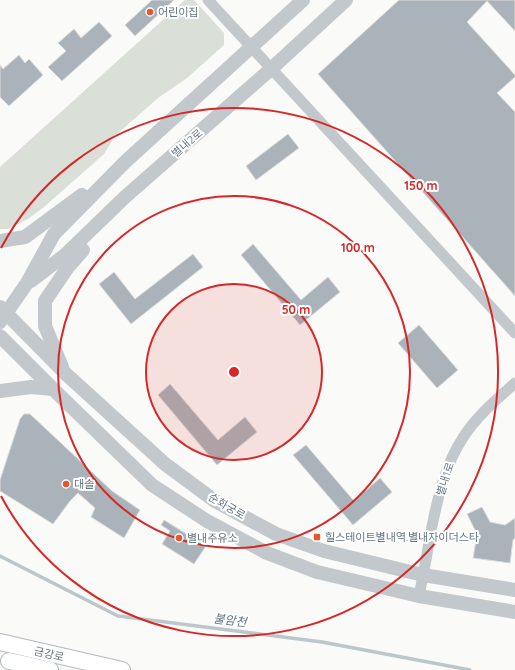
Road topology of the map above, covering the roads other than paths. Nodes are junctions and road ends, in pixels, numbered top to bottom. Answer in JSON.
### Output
{"nodes":[{"id":1,"x":208,"y":0,"type":"edge"},
{"id":2,"x":303,"y":0,"type":"edge"},
{"id":3,"x":346,"y":0,"type":"edge"},
{"id":4,"x":251,"y":47,"type":"junction"},
{"id":5,"x":271,"y":69,"type":"junction"},
{"id":6,"x":125,"y":162,"type":"junction"},
{"id":7,"x":125,"y":197,"type":"junction"},
{"id":8,"x":0,"y":241,"type":"edge"},
{"id":9,"x":27,"y":283,"type":"junction"},
{"id":10,"x":2,"y":314,"type":"edge"},
{"id":11,"x":515,"y":333,"type":"edge"},
{"id":12,"x":0,"y":336,"type":"edge"},
{"id":13,"x":66,"y":374,"type":"junction"},
{"id":14,"x":515,"y":383,"type":"edge"},
{"id":15,"x":53,"y":390,"type":"junction"},
{"id":16,"x":0,"y":391,"type":"edge"},
{"id":17,"x":423,"y":575,"type":"junction"},
{"id":18,"x":515,"y":590,"type":"edge"},
{"id":19,"x":419,"y":596,"type":"junction"},
{"id":20,"x":515,"y":612,"type":"edge"},
{"id":21,"x":7,"y":644,"type":"edge"},
{"id":22,"x":5,"y":658,"type":"edge"},
{"id":23,"x":50,"y":670,"type":"edge"},
{"id":24,"x":122,"y":670,"type":"edge"}],
"edges":[{"from":1,"to":4,"type":"street"},
{"from":2,"to":4,"type":"street","name":"별내2로"},
{"from":3,"to":5,"type":"street","name":"별내2로"},
{"from":4,"to":5,"type":"street"},
{"from":4,"to":6,"type":"street","name":"별내2로"},
{"from":5,"to":7,"type":"street","name":"별내2로"},
{"from":5,"to":11,"type":"street"},
{"from":6,"to":8,"type":"street"},
{"from":6,"to":9,"type":"street","name":"별내2로"},
{"from":7,"to":9,"type":"street","name":"별내2로"},
{"from":7,"to":13,"type":"street"},
{"from":9,"to":10,"type":"street","name":"별내2로"},
{"from":10,"to":13,"type":"street","name":"순화궁로"},
{"from":12,"to":15,"type":"street","name":"순화궁로"},
{"from":13,"to":17,"type":"street","name":"순화궁로"},
{"from":14,"to":17,"type":"street","name":"별내1로"},
{"from":15,"to":16,"type":"street"},
{"from":15,"to":19,"type":"street","name":"순화궁로"},
{"from":17,"to":18,"type":"street","name":"순화궁로"},
{"from":17,"to":19,"type":"street","name":"별내1로"},
{"from":19,"to":20,"type":"street","name":"순화궁로"},
{"from":21,"to":22,"type":"main road"},
{"from":21,"to":24,"type":"main road","name":"금강로"},
{"from":22,"to":23,"type":"main road"}]}
